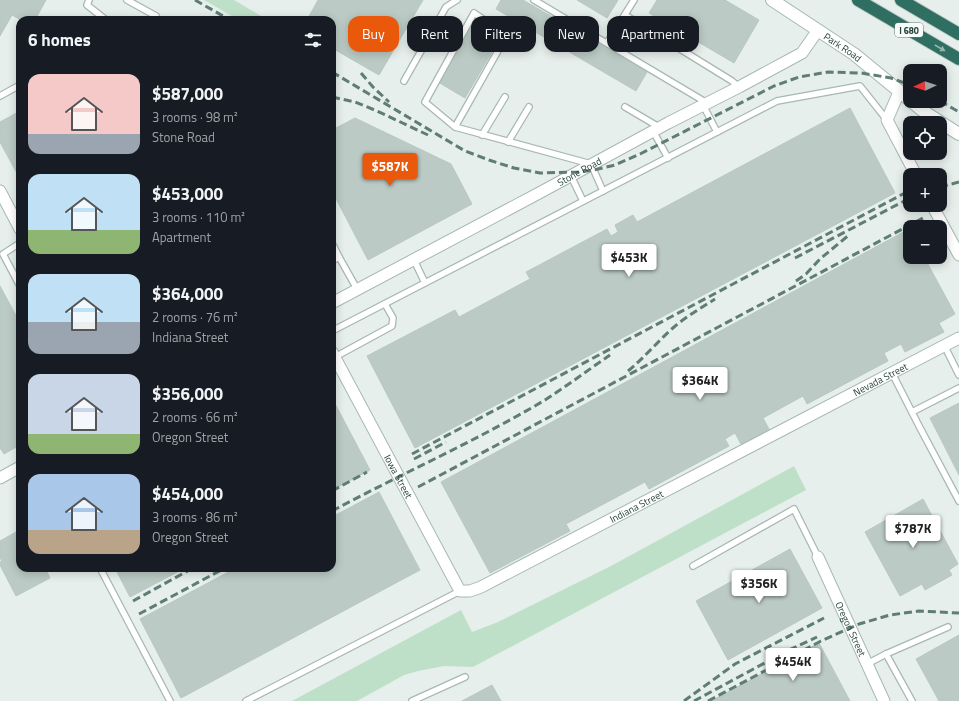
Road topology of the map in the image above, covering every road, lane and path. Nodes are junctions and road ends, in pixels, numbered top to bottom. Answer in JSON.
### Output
{"nodes":[{"id":1,"x":89,"y":0,"type":"edge"},
{"id":2,"x":127,"y":0,"type":"edge"},
{"id":3,"x":457,"y":0,"type":"edge"},
{"id":4,"x":534,"y":0,"type":"edge"},
{"id":5,"x":634,"y":0,"type":"edge"},
{"id":6,"x":772,"y":0,"type":"edge"},
{"id":7,"x":858,"y":0,"type":"edge"},
{"id":8,"x":901,"y":0,"type":"edge"},
{"id":9,"x":625,"y":14,"type":"joint"},
{"id":10,"x":101,"y":16,"type":"edge"},
{"id":11,"x":156,"y":16,"type":"edge"},
{"id":12,"x":818,"y":30,"type":"junction"},
{"id":13,"x":959,"y":34,"type":"edge"},
{"id":14,"x":607,"y":43,"type":"edge"},
{"id":15,"x":621,"y":52,"type":"edge"},
{"id":16,"x":959,"y":59,"type":"edge"},
{"id":17,"x":404,"y":80,"type":"dead end"},
{"id":18,"x":739,"y":87,"type":"junction"},
{"id":19,"x":16,"y":88,"type":"edge"},
{"id":20,"x":900,"y":92,"type":"junction"},
{"id":21,"x":903,"y":94,"type":"edge"},
{"id":22,"x":0,"y":96,"type":"edge"},
{"id":23,"x":505,"y":97,"type":"dead end"},
{"id":24,"x":705,"y":104,"type":"junction"},
{"id":25,"x":528,"y":107,"type":"dead end"},
{"id":26,"x":624,"y":107,"type":"dead end"},
{"id":27,"x":920,"y":108,"type":"edge"},
{"id":28,"x":887,"y":120,"type":"junction"},
{"id":29,"x":455,"y":127,"type":"junction"},
{"id":30,"x":656,"y":129,"type":"junction"},
{"id":31,"x":717,"y":132,"type":"junction"},
{"id":32,"x":959,"y":134,"type":"edge"},
{"id":33,"x":482,"y":135,"type":"junction"},
{"id":34,"x":508,"y":142,"type":"junction"},
{"id":35,"x":668,"y":158,"type":"junction"},
{"id":36,"x":591,"y":164,"type":"junction"},
{"id":37,"x":912,"y":168,"type":"edge"},
{"id":38,"x":571,"y":176,"type":"junction"},
{"id":39,"x":0,"y":191,"type":"edge"},
{"id":40,"x":603,"y":191,"type":"junction"},
{"id":41,"x":583,"y":201,"type":"junction"},
{"id":42,"x":936,"y":212,"type":"edge"},
{"id":43,"x":16,"y":223,"type":"edge"},
{"id":44,"x":16,"y":245,"type":"edge"},
{"id":45,"x":336,"y":251,"type":"edge"},
{"id":46,"x":2,"y":253,"type":"edge"},
{"id":47,"x":959,"y":255,"type":"edge"},
{"id":48,"x":339,"y":257,"type":"junction"},
{"id":49,"x":336,"y":258,"type":"edge"},
{"id":50,"x":414,"y":260,"type":"junction"},
{"id":51,"x":16,"y":279,"type":"edge"},
{"id":52,"x":425,"y":283,"type":"junction"},
{"id":53,"x":357,"y":290,"type":"junction"},
{"id":54,"x":336,"y":301,"type":"edge"},
{"id":55,"x":385,"y":304,"type":"junction"},
{"id":56,"x":336,"y":329,"type":"edge"},
{"id":57,"x":959,"y":338,"type":"edge"},
{"id":58,"x":944,"y":345,"type":"junction"},
{"id":59,"x":336,"y":353,"type":"edge"},
{"id":60,"x":336,"y":359,"type":"edge"},
{"id":61,"x":892,"y":372,"type":"junction"},
{"id":62,"x":959,"y":375,"type":"edge"},
{"id":63,"x":959,"y":388,"type":"edge"},
{"id":64,"x":912,"y":412,"type":"junction"},
{"id":65,"x":801,"y":420,"type":"joint"},
{"id":66,"x":16,"y":469,"type":"edge"},
{"id":67,"x":0,"y":478,"type":"edge"},
{"id":68,"x":959,"y":501,"type":"edge"},
{"id":69,"x":818,"y":557,"type":"joint"},
{"id":70,"x":693,"y":566,"type":"dead end"},
{"id":71,"x":102,"y":572,"type":"edge"},
{"id":72,"x":465,"y":591,"type":"junction"},
{"id":73,"x":948,"y":628,"type":"dead end"},
{"id":74,"x":886,"y":654,"type":"junction"},
{"id":75,"x":867,"y":664,"type":"junction"},
{"id":76,"x":465,"y":677,"type":"dead end"},
{"id":77,"x":170,"y":701,"type":"edge"},
{"id":78,"x":246,"y":701,"type":"edge"},
{"id":79,"x":412,"y":701,"type":"edge"},
{"id":80,"x":884,"y":701,"type":"edge"},
{"id":81,"x":912,"y":701,"type":"edge"}],
"edges":[{"from":1,"to":10,"type":"lane"},
{"from":2,"to":11,"type":"lane"},
{"from":3,"to":17,"type":"lane"},
{"from":4,"to":14,"type":"lane"},
{"from":5,"to":9,"type":"lane"},
{"from":6,"to":12,"type":"street","name":"Park Road"},
{"from":7,"to":16,"type":"highway","number":"I 680","one_way":true},
{"from":8,"to":13,"type":"highway","number":"I 680"},
{"from":9,"to":18,"type":"lane"},
{"from":12,"to":18,"type":"street","name":"Stone Road"},
{"from":12,"to":20,"type":"street","name":"Park Road"},
{"from":15,"to":24,"type":"lane"},
{"from":18,"to":24,"type":"street","name":"Stone Road"},
{"from":19,"to":22,"type":"lane"},
{"from":20,"to":21,"type":"street","name":"Park Road"},
{"from":20,"to":28,"type":"street"},
{"from":23,"to":33,"type":"lane"},
{"from":24,"to":30,"type":"street","name":"Stone Road"},
{"from":24,"to":31,"type":"lane"},
{"from":25,"to":34,"type":"lane"},
{"from":26,"to":30,"type":"lane"},
{"from":27,"to":32,"type":"street","name":"Park Road"},
{"from":28,"to":31,"type":"lane"},
{"from":28,"to":37,"type":"street"},
{"from":29,"to":29,"type":"lane"},
{"from":29,"to":33,"type":"lane"},
{"from":30,"to":35,"type":"lane"},
{"from":30,"to":36,"type":"street","name":"Stone Road"},
{"from":31,"to":35,"type":"lane"},
{"from":33,"to":34,"type":"lane"},
{"from":34,"to":36,"type":"lane"},
{"from":35,"to":40,"type":"lane"},
{"from":36,"to":38,"type":"street","name":"Stone Road"},
{"from":36,"to":40,"type":"lane"},
{"from":38,"to":41,"type":"lane"},
{"from":38,"to":50,"type":"street","name":"Stone Road"},
{"from":39,"to":43,"type":"street"},
{"from":40,"to":41,"type":"lane"},
{"from":41,"to":52,"type":"lane"},
{"from":42,"to":47,"type":"street"},
{"from":44,"to":46,"type":"lane"},
{"from":45,"to":48,"type":"lane"},
{"from":46,"to":51,"type":"lane"},
{"from":48,"to":49,"type":"lane"},
{"from":48,"to":53,"type":"lane"},
{"from":50,"to":52,"type":"lane"},
{"from":50,"to":53,"type":"street","name":"Stone Road"},
{"from":52,"to":55,"type":"lane"},
{"from":53,"to":54,"type":"street","name":"Stone Road"},
{"from":55,"to":56,"type":"lane"},
{"from":55,"to":59,"type":"lane"},
{"from":57,"to":58,"type":"street","name":"Nevada Street"},
{"from":58,"to":61,"type":"street","name":"Nevada Street"},
{"from":58,"to":62,"type":"lane"},
{"from":60,"to":72,"type":"street","name":"Iowa Street"},
{"from":61,"to":64,"type":"lane"},
{"from":61,"to":65,"type":"street","name":"Nevada Street"},
{"from":63,"to":64,"type":"lane"},
{"from":64,"to":68,"type":"lane"},
{"from":65,"to":72,"type":"street","name":"Indiana Street"},
{"from":66,"to":67,"type":"street"},
{"from":69,"to":70,"type":"lane"},
{"from":69,"to":75,"type":"street","name":"Oregon Street"},
{"from":71,"to":77,"type":"lane"},
{"from":72,"to":78,"type":"lane"},
{"from":73,"to":74,"type":"lane"},
{"from":74,"to":75,"type":"lane"},
{"from":74,"to":81,"type":"lane"},
{"from":75,"to":80,"type":"street","name":"Oregon Street"},
{"from":76,"to":79,"type":"lane"}]}
